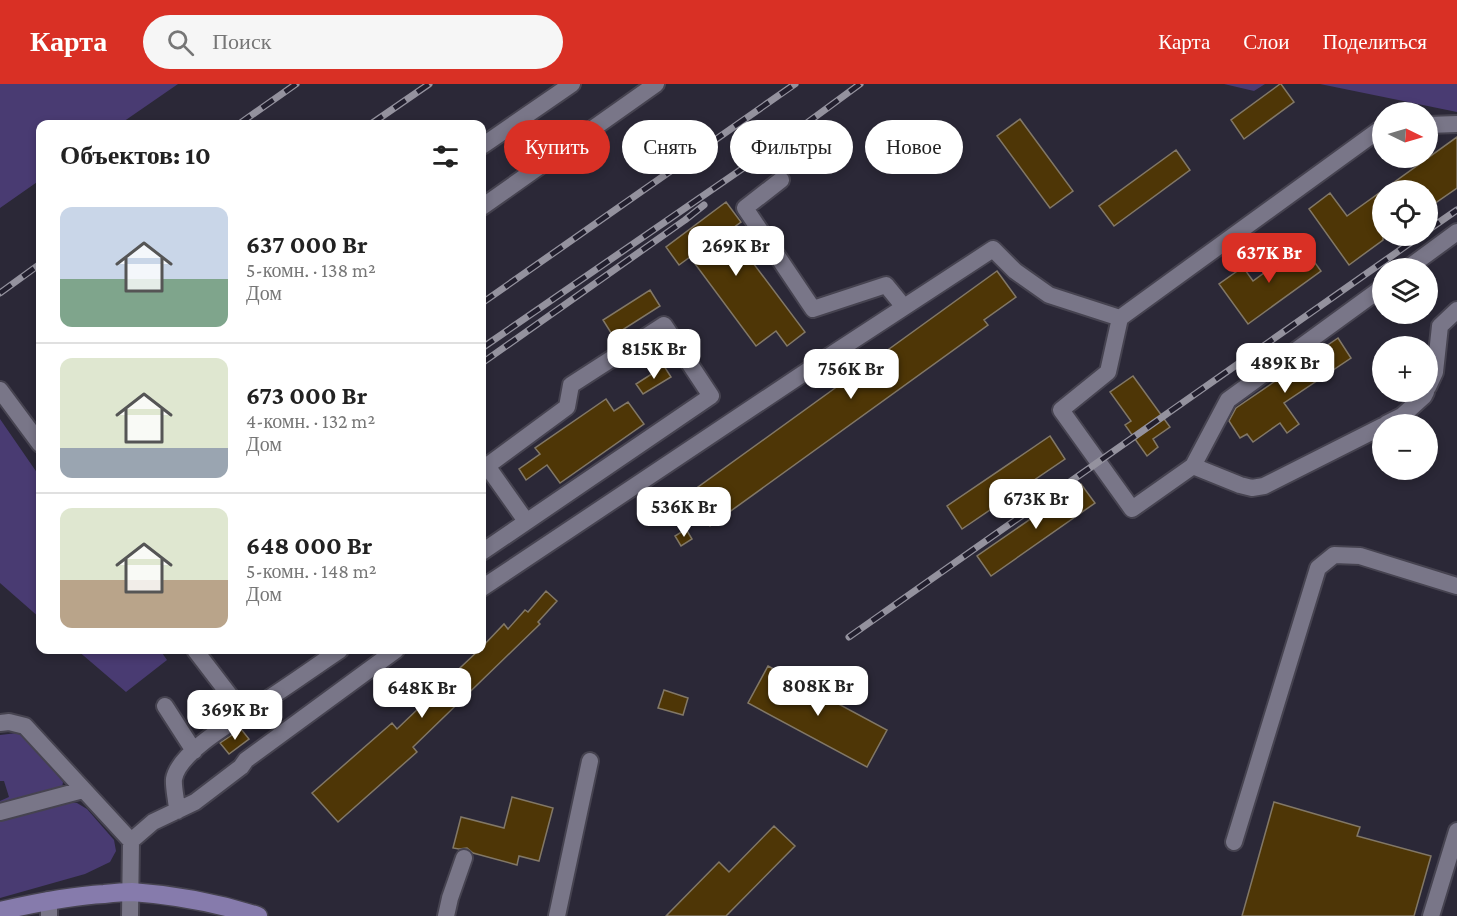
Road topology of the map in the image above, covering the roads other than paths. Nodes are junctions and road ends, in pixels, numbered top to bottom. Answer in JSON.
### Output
{"nodes":[{"id":1,"x":572,"y":84,"type":"edge"},
{"id":2,"x":656,"y":84,"type":"edge"},
{"id":3,"x":1457,"y":124,"type":"edge"},
{"id":4,"x":1438,"y":125,"type":"edge"},
{"id":5,"x":1372,"y":135,"type":"edge"},
{"id":6,"x":486,"y":143,"type":"edge"},
{"id":7,"x":782,"y":180,"type":"dead end"},
{"id":8,"x":486,"y":204,"type":"edge"},
{"id":9,"x":1457,"y":232,"type":"edge"},
{"id":10,"x":1422,"y":258,"type":"edge"},
{"id":11,"x":1372,"y":294,"type":"edge"},
{"id":12,"x":904,"y":307,"type":"junction"},
{"id":13,"x":1457,"y":310,"type":"edge"},
{"id":14,"x":1120,"y":318,"type":"junction"},
{"id":15,"x":1438,"y":344,"type":"edge"},
{"id":16,"x":0,"y":390,"type":"edge"},
{"id":17,"x":1417,"y":402,"type":"edge"},
{"id":18,"x":1404,"y":414,"type":"edge"},
{"id":19,"x":1372,"y":431,"type":"edge"},
{"id":20,"x":36,"y":439,"type":"edge"},
{"id":21,"x":1193,"y":466,"type":"junction"},
{"id":22,"x":526,"y":521,"type":"junction"},
{"id":23,"x":486,"y":549,"type":"edge"},
{"id":24,"x":486,"y":585,"type":"edge"},
{"id":25,"x":1457,"y":586,"type":"edge"},
{"id":26,"x":198,"y":654,"type":"edge"},
{"id":27,"x":334,"y":654,"type":"edge"},
{"id":28,"x":391,"y":654,"type":"edge"},
{"id":29,"x":165,"y":706,"type":"dead end"},
{"id":30,"x":244,"y":714,"type":"junction"},
{"id":31,"x":3,"y":720,"type":"edge"},
{"id":32,"x":194,"y":751,"type":"junction"},
{"id":33,"x":590,"y":761,"type":"dead end"},
{"id":34,"x":83,"y":790,"type":"junction"},
{"id":35,"x":177,"y":811,"type":"junction"},
{"id":36,"x":0,"y":812,"type":"edge"},
{"id":37,"x":1457,"y":831,"type":"edge"},
{"id":38,"x":131,"y":842,"type":"junction"},
{"id":39,"x":1234,"y":842,"type":"dead end"},
{"id":40,"x":464,"y":858,"type":"dead end"},
{"id":41,"x":131,"y":892,"type":"junction"},
{"id":42,"x":49,"y":908,"type":"edge"},
{"id":43,"x":0,"y":911,"type":"edge"},
{"id":44,"x":130,"y":916,"type":"edge"},
{"id":45,"x":258,"y":916,"type":"edge"},
{"id":46,"x":446,"y":916,"type":"edge"},
{"id":47,"x":557,"y":916,"type":"edge"},
{"id":48,"x":1431,"y":916,"type":"edge"}],
"edges":[{"from":1,"to":6,"type":"street"},
{"from":2,"to":8,"type":"street"},
{"from":3,"to":4,"type":"street"},
{"from":5,"to":14,"type":"street"},
{"from":7,"to":12,"type":"street"},
{"from":9,"to":10,"type":"street"},
{"from":11,"to":21,"type":"street"},
{"from":12,"to":14,"type":"street"},
{"from":12,"to":24,"type":"street"},
{"from":13,"to":15,"type":"street"},
{"from":14,"to":21,"type":"street"},
{"from":16,"to":20,"type":"street"},
{"from":17,"to":18,"type":"street"},
{"from":19,"to":21,"type":"street"},
{"from":22,"to":22,"type":"street"},
{"from":22,"to":23,"type":"street"},
{"from":25,"to":39,"type":"street"},
{"from":26,"to":30,"type":"street"},
{"from":27,"to":30,"type":"street"},
{"from":28,"to":35,"type":"street"},
{"from":29,"to":32,"type":"street"},
{"from":30,"to":32,"type":"street"},
{"from":31,"to":34,"type":"street"},
{"from":32,"to":35,"type":"street"},
{"from":33,"to":47,"type":"street"},
{"from":34,"to":36,"type":"street"},
{"from":34,"to":38,"type":"street"},
{"from":35,"to":38,"type":"street"},
{"from":37,"to":48,"type":"street"},
{"from":38,"to":41,"type":"street"},
{"from":40,"to":46,"type":"street"},
{"from":41,"to":42,"type":"main road"},
{"from":41,"to":44,"type":"street"},
{"from":41,"to":45,"type":"main road"},
{"from":42,"to":43,"type":"main road"}]}
